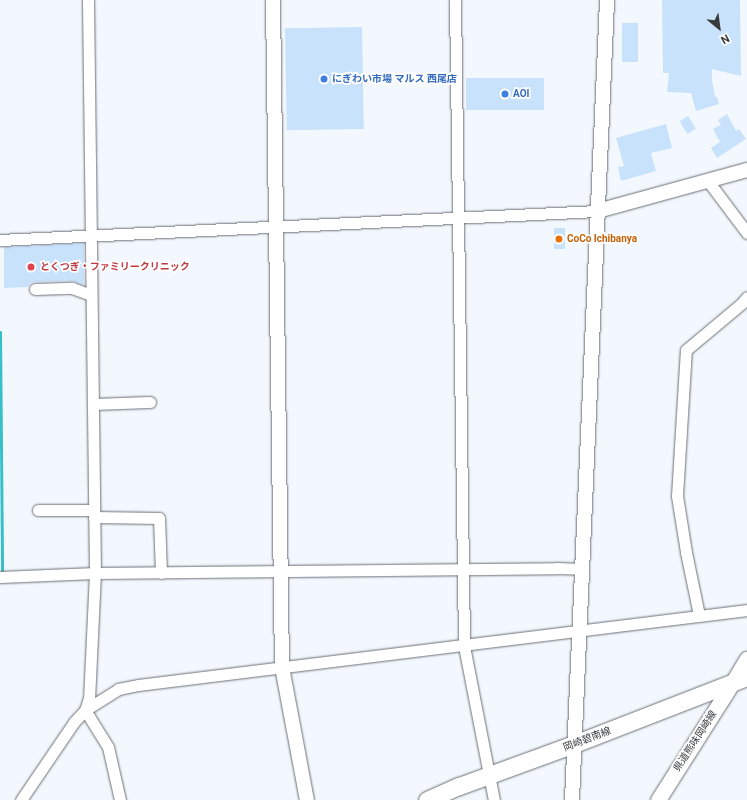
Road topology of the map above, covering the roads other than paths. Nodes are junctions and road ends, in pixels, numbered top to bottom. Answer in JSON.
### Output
{"nodes":[{"id":1,"x":88,"y":0,"type":"edge"},
{"id":2,"x":273,"y":0,"type":"edge"},
{"id":3,"x":456,"y":0,"type":"edge"},
{"id":4,"x":607,"y":0,"type":"edge"},
{"id":5,"x":747,"y":170,"type":"edge"},
{"id":6,"x":708,"y":181,"type":"junction"},
{"id":7,"x":598,"y":211,"type":"junction"},
{"id":8,"x":459,"y":218,"type":"junction"},
{"id":9,"x":276,"y":228,"type":"junction"},
{"id":10,"x":747,"y":233,"type":"edge"},
{"id":11,"x":91,"y":236,"type":"junction"},
{"id":12,"x":0,"y":240,"type":"edge"},
{"id":13,"x":35,"y":289,"type":"dead end"},
{"id":14,"x":91,"y":295,"type":"junction"},
{"id":15,"x":747,"y":297,"type":"edge"},
{"id":16,"x":150,"y":402,"type":"dead end"},
{"id":17,"x":92,"y":404,"type":"junction"},
{"id":18,"x":38,"y":510,"type":"dead end"},
{"id":19,"x":94,"y":514,"type":"junction"},
{"id":20,"x":464,"y":569,"type":"junction"},
{"id":21,"x":582,"y":569,"type":"junction"},
{"id":22,"x":281,"y":572,"type":"junction"},
{"id":23,"x":96,"y":573,"type":"junction"},
{"id":24,"x":161,"y":573,"type":"junction"},
{"id":25,"x":0,"y":577,"type":"edge"},
{"id":26,"x":747,"y":610,"type":"edge"},
{"id":27,"x":699,"y":615,"type":"junction"},
{"id":28,"x":580,"y":630,"type":"junction"},
{"id":29,"x":464,"y":646,"type":"junction"},
{"id":30,"x":747,"y":659,"type":"edge"},
{"id":31,"x":282,"y":667,"type":"junction"},
{"id":32,"x":740,"y":680,"type":"edge"},
{"id":33,"x":85,"y":710,"type":"junction"},
{"id":34,"x":574,"y":744,"type":"junction"},
{"id":35,"x":488,"y":775,"type":"junction"},
{"id":36,"x":21,"y":800,"type":"edge"},
{"id":37,"x":120,"y":800,"type":"edge"},
{"id":38,"x":307,"y":800,"type":"edge"},
{"id":39,"x":427,"y":800,"type":"edge"},
{"id":40,"x":494,"y":800,"type":"edge"},
{"id":41,"x":572,"y":800,"type":"edge"},
{"id":42,"x":658,"y":800,"type":"edge"}],
"edges":[{"from":1,"to":11,"type":"street"},
{"from":2,"to":9,"type":"street"},
{"from":3,"to":8,"type":"street"},
{"from":4,"to":7,"type":"street"},
{"from":5,"to":6,"type":"street"},
{"from":6,"to":7,"type":"street"},
{"from":6,"to":10,"type":"street"},
{"from":7,"to":8,"type":"street"},
{"from":7,"to":21,"type":"street"},
{"from":8,"to":9,"type":"street"},
{"from":8,"to":20,"type":"street"},
{"from":9,"to":11,"type":"street"},
{"from":9,"to":22,"type":"street"},
{"from":11,"to":12,"type":"street"},
{"from":11,"to":14,"type":"street"},
{"from":13,"to":14,"type":"street"},
{"from":14,"to":17,"type":"street"},
{"from":15,"to":27,"type":"street"},
{"from":16,"to":17,"type":"street"},
{"from":17,"to":19,"type":"street"},
{"from":18,"to":19,"type":"street"},
{"from":19,"to":23,"type":"street"},
{"from":19,"to":24,"type":"street"},
{"from":20,"to":21,"type":"street"},
{"from":20,"to":22,"type":"street"},
{"from":20,"to":29,"type":"street"},
{"from":21,"to":28,"type":"street"},
{"from":22,"to":24,"type":"street"},
{"from":22,"to":31,"type":"street"},
{"from":23,"to":24,"type":"street"},
{"from":23,"to":25,"type":"street"},
{"from":23,"to":33,"type":"street"},
{"from":26,"to":27,"type":"street"},
{"from":27,"to":28,"type":"street"},
{"from":28,"to":29,"type":"street"},
{"from":28,"to":34,"type":"street"},
{"from":29,"to":31,"type":"street"},
{"from":29,"to":35,"type":"street"},
{"from":30,"to":32,"type":"street"},
{"from":31,"to":33,"type":"street"},
{"from":31,"to":38,"type":"street"},
{"from":32,"to":34,"type":"main road","name":"岡崎碧南線"},
{"from":32,"to":42,"type":"main road","name":"県道熊味岡崎線"},
{"from":33,"to":36,"type":"street"},
{"from":33,"to":37,"type":"street"},
{"from":34,"to":35,"type":"main road","name":"岡崎碧南線"},
{"from":34,"to":41,"type":"street"},
{"from":35,"to":39,"type":"main road","name":"岡崎碧南線"},
{"from":35,"to":40,"type":"street"}]}
